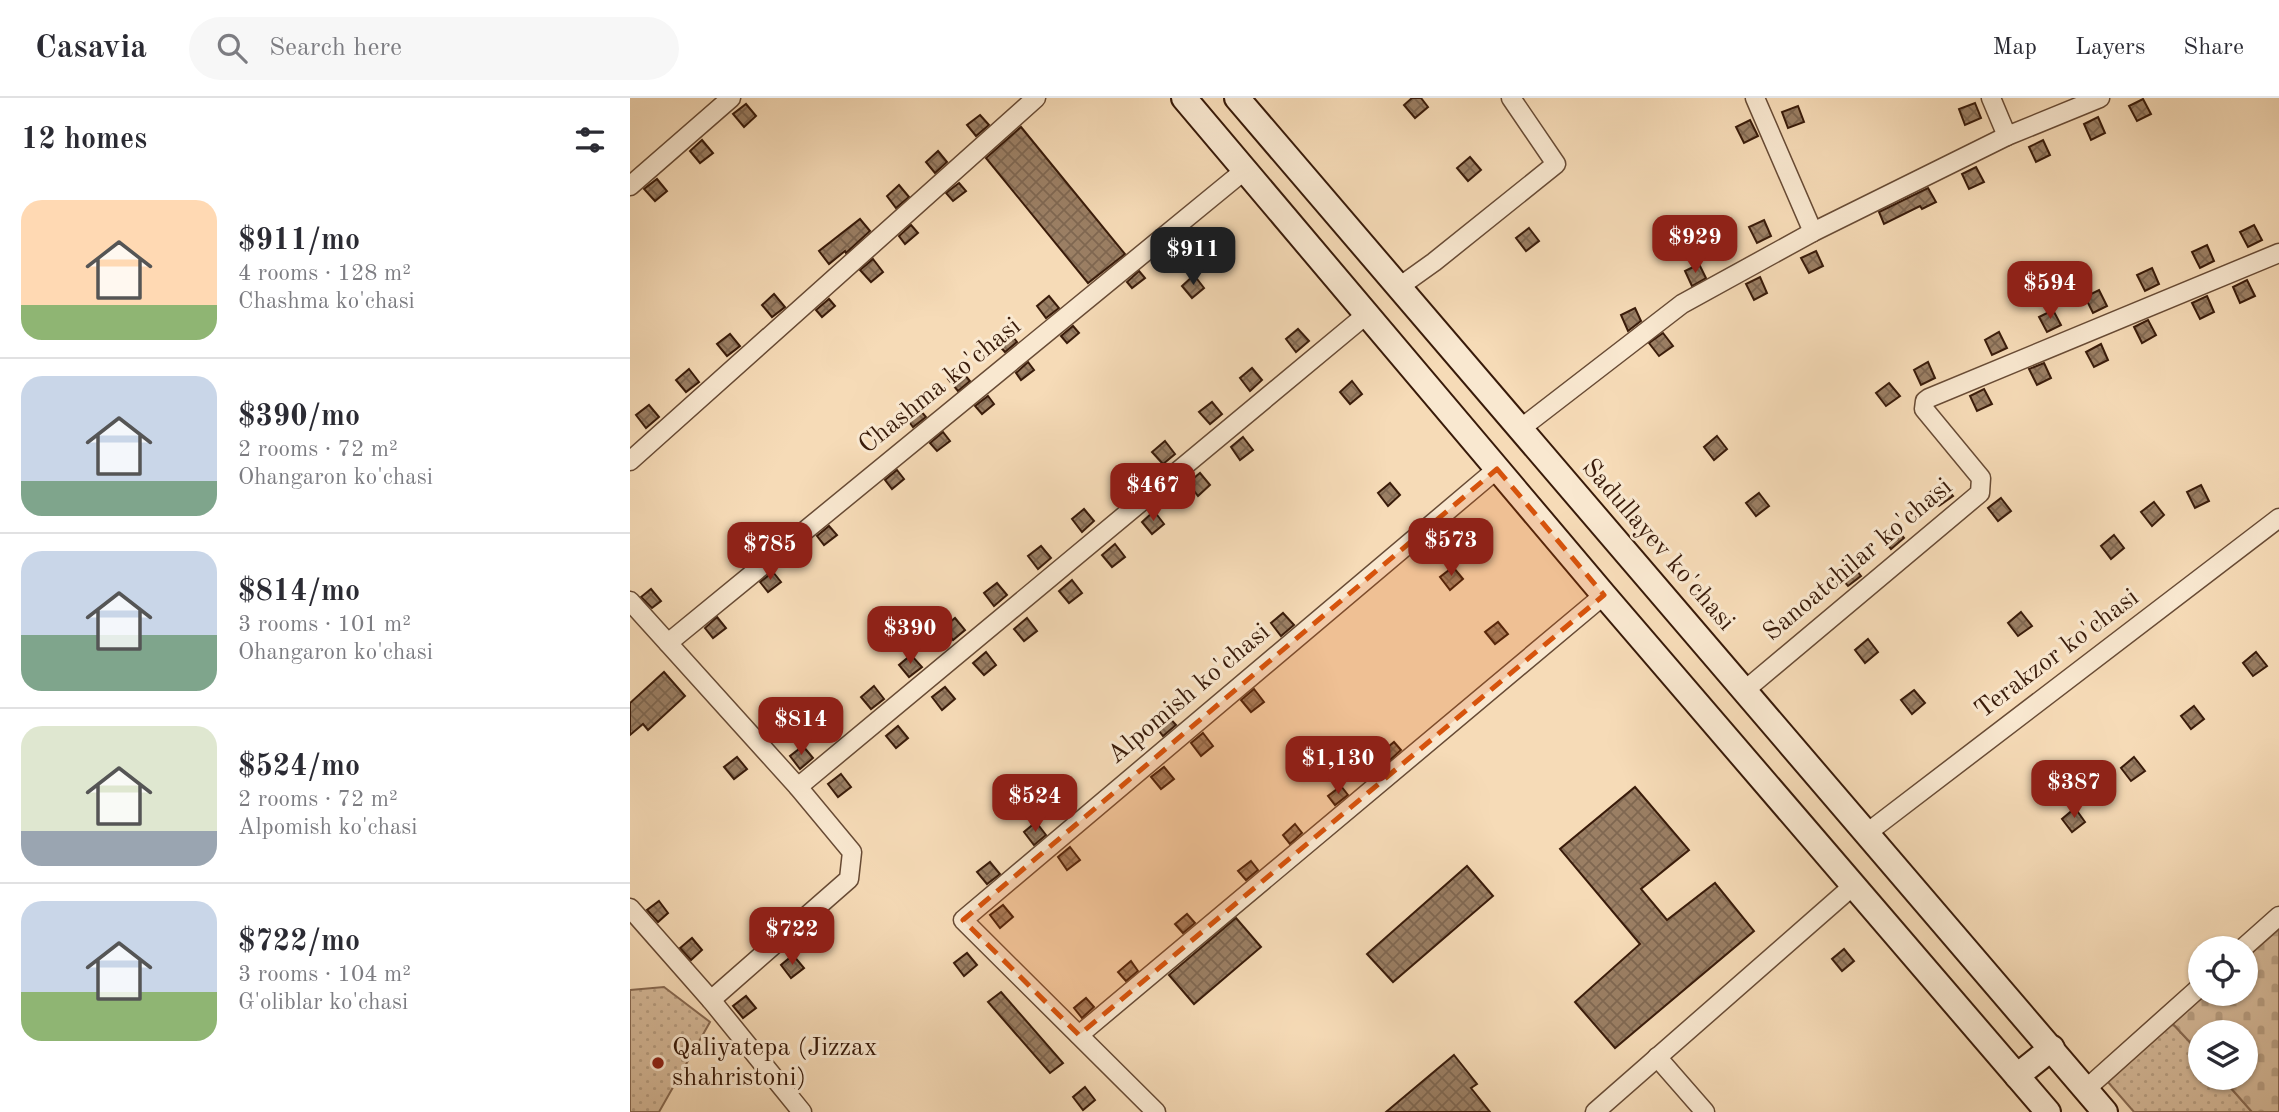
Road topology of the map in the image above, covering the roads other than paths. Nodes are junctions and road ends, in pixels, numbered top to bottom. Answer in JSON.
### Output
{"nodes":[{"id":1,"x":731,"y":98,"type":"edge"},
{"id":2,"x":1036,"y":98,"type":"edge"},
{"id":3,"x":1184,"y":98,"type":"edge"},
{"id":4,"x":1237,"y":98,"type":"edge"},
{"id":5,"x":1511,"y":98,"type":"edge"},
{"id":6,"x":1755,"y":98,"type":"edge"},
{"id":7,"x":1991,"y":98,"type":"edge"},
{"id":8,"x":2100,"y":98,"type":"edge"},
{"id":9,"x":2007,"y":136,"type":"junction"},
{"id":10,"x":1245,"y":170,"type":"junction"},
{"id":11,"x":630,"y":186,"type":"edge"},
{"id":12,"x":1813,"y":232,"type":"junction"},
{"id":13,"x":2279,"y":253,"type":"edge"},
{"id":14,"x":1399,"y":287,"type":"junction"},
{"id":15,"x":1367,"y":314,"type":"junction"},
{"id":16,"x":1520,"y":429,"type":"junction"},
{"id":17,"x":630,"y":461,"type":"edge"},
{"id":18,"x":1497,"y":469,"type":"junction"},
{"id":19,"x":2279,"y":519,"type":"edge"},
{"id":20,"x":1604,"y":595,"type":"junction"},
{"id":21,"x":630,"y":601,"type":"edge"},
{"id":22,"x":668,"y":643,"type":"junction"},
{"id":23,"x":1744,"y":691,"type":"junction"},
{"id":24,"x":798,"y":787,"type":"junction"},
{"id":25,"x":1867,"y":833,"type":"junction"},
{"id":26,"x":1854,"y":885,"type":"junction"},
{"id":27,"x":630,"y":908,"type":"edge"},
{"id":28,"x":2279,"y":916,"type":"edge"},
{"id":29,"x":2256,"y":936,"type":"edge"},
{"id":30,"x":2188,"y":998,"type":"edge"},
{"id":31,"x":710,"y":1000,"type":"junction"},
{"id":32,"x":1079,"y":1035,"type":"junction"},
{"id":33,"x":2052,"y":1048,"type":"junction"},
{"id":34,"x":1657,"y":1057,"type":"junction"},
{"id":35,"x":2017,"y":1076,"type":"junction"},
{"id":36,"x":2086,"y":1089,"type":"junction"},
{"id":37,"x":802,"y":1112,"type":"edge"},
{"id":38,"x":1156,"y":1112,"type":"edge"},
{"id":39,"x":1595,"y":1112,"type":"edge"},
{"id":40,"x":1704,"y":1112,"type":"edge"},
{"id":41,"x":2048,"y":1112,"type":"edge"},
{"id":42,"x":2105,"y":1112,"type":"edge"}],
"edges":[{"from":1,"to":11,"type":"street"},
{"from":2,"to":17,"type":"street"},
{"from":3,"to":10,"type":"main road"},
{"from":4,"to":14,"type":"main road","name":"Sadullayev ko'chasi"},
{"from":5,"to":14,"type":"street"},
{"from":6,"to":12,"type":"street"},
{"from":7,"to":9,"type":"street"},
{"from":8,"to":9,"type":"street"},
{"from":9,"to":12,"type":"street"},
{"from":10,"to":15,"type":"main road"},
{"from":10,"to":22,"type":"street","name":"Chashma ko'chasi"},
{"from":12,"to":16,"type":"street"},
{"from":13,"to":23,"type":"street","name":"Sanoatchilar ko'chasi"},
{"from":14,"to":16,"type":"main road","name":"Sadullayev ko'chasi"},
{"from":15,"to":18,"type":"main road"},
{"from":15,"to":24,"type":"street"},
{"from":16,"to":23,"type":"main road","name":"Sadullayev ko'chasi"},
{"from":18,"to":20,"type":"main road"},
{"from":18,"to":32,"type":"street","name":"Alpomish ko'chasi"},
{"from":19,"to":25,"type":"street","name":"Terakzor ko'chasi"},
{"from":20,"to":26,"type":"main road"},
{"from":20,"to":32,"type":"street"},
{"from":21,"to":22,"type":"street"},
{"from":22,"to":24,"type":"street"},
{"from":23,"to":25,"type":"main road","name":"Sadullayev ko'chasi"},
{"from":24,"to":31,"type":"street"},
{"from":25,"to":33,"type":"main road","name":"Sadullayev ko'chasi"},
{"from":26,"to":34,"type":"street"},
{"from":26,"to":35,"type":"main road"},
{"from":27,"to":31,"type":"street"},
{"from":28,"to":29,"type":"street"},
{"from":30,"to":36,"type":"street"},
{"from":31,"to":37,"type":"street"},
{"from":32,"to":38,"type":"street","name":"Alpomish ko'chasi"},
{"from":33,"to":35,"type":"main road"},
{"from":33,"to":36,"type":"main road","name":"Sadullayev ko'chasi"},
{"from":34,"to":39,"type":"street"},
{"from":34,"to":40,"type":"street"},
{"from":35,"to":41,"type":"main road"},
{"from":36,"to":42,"type":"main road","name":"Sadullayev ko'chasi"}]}
